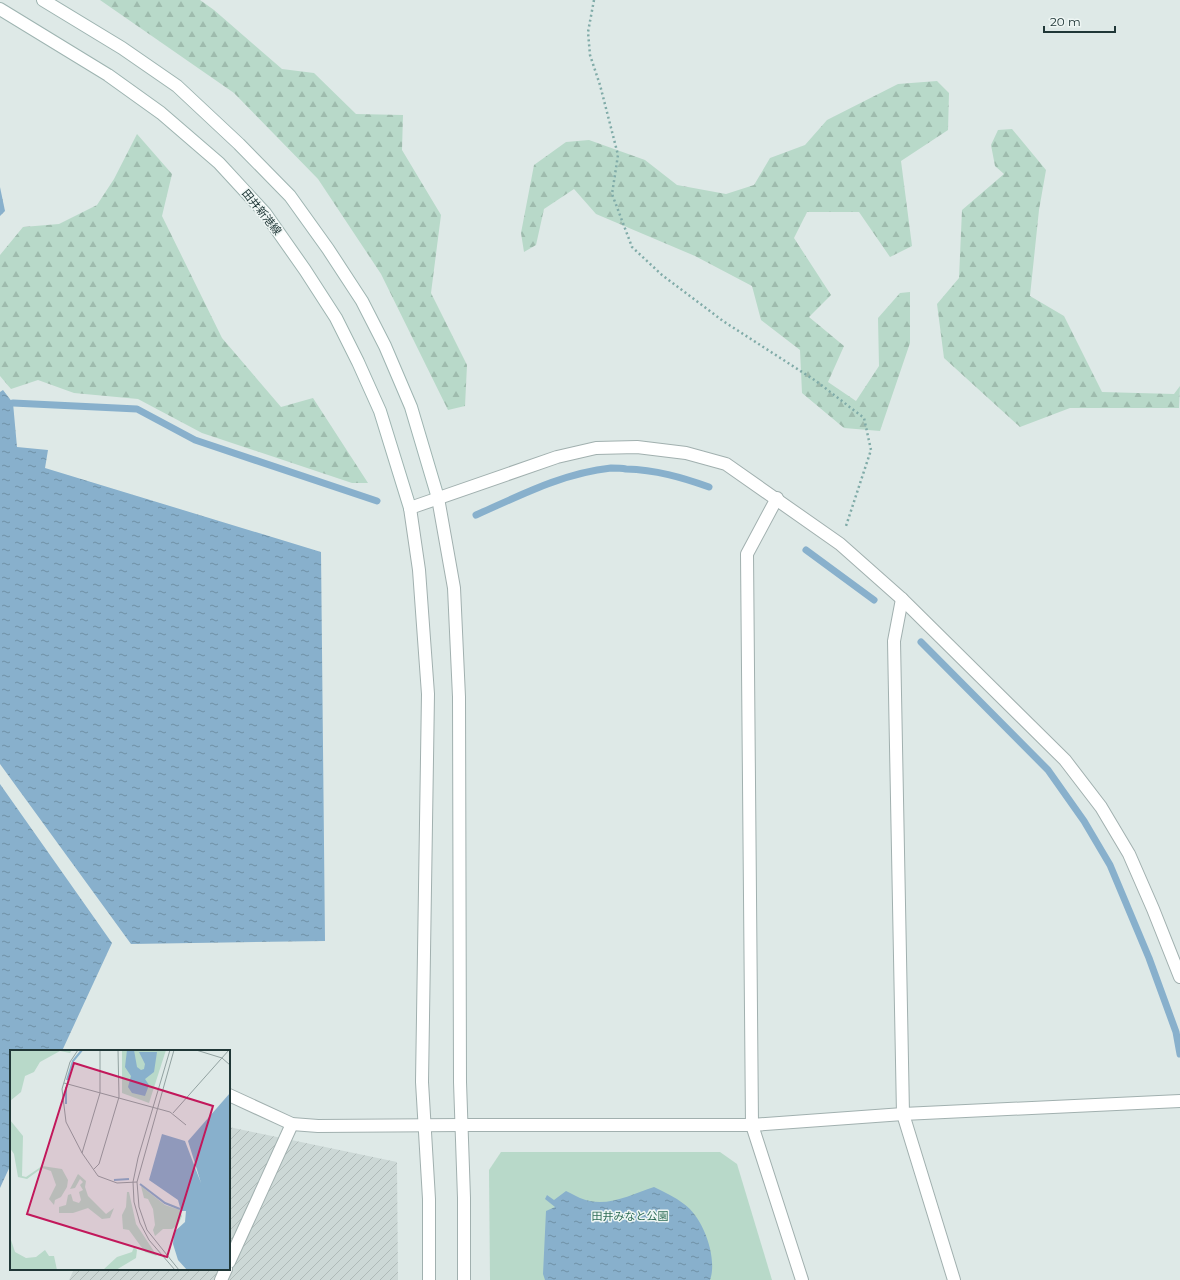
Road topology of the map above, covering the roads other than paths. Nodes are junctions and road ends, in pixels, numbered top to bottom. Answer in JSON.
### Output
{"nodes":[{"id":1,"x":43,"y":0,"type":"edge"},
{"id":2,"x":0,"y":9,"type":"edge"},
{"id":3,"x":438,"y":498,"type":"junction"},
{"id":4,"x":777,"y":498,"type":"junction"},
{"id":5,"x":410,"y":508,"type":"junction"},
{"id":6,"x":902,"y":599,"type":"junction"},
{"id":7,"x":1180,"y":977,"type":"edge"},
{"id":8,"x":230,"y":1095,"type":"edge"},
{"id":9,"x":1180,"y":1102,"type":"edge"},
{"id":10,"x":903,"y":1114,"type":"junction"},
{"id":11,"x":292,"y":1124,"type":"junction"},
{"id":12,"x":752,"y":1124,"type":"junction"},
{"id":13,"x":462,"y":1125,"type":"junction"},
{"id":14,"x":425,"y":1126,"type":"junction"},
{"id":15,"x":230,"y":1260,"type":"edge"},
{"id":16,"x":226,"y":1270,"type":"edge"},
{"id":17,"x":221,"y":1280,"type":"edge"},
{"id":18,"x":429,"y":1280,"type":"edge"},
{"id":19,"x":464,"y":1280,"type":"edge"},
{"id":20,"x":802,"y":1280,"type":"edge"},
{"id":21,"x":954,"y":1280,"type":"edge"}],
"edges":[{"from":1,"to":3,"type":"street"},
{"from":2,"to":5,"type":"street","name":"田井新港線"},
{"from":3,"to":4,"type":"street"},
{"from":3,"to":5,"type":"street"},
{"from":3,"to":13,"type":"street"},
{"from":4,"to":6,"type":"street"},
{"from":4,"to":12,"type":"street"},
{"from":5,"to":14,"type":"street","name":"田井新港線"},
{"from":6,"to":7,"type":"street"},
{"from":6,"to":10,"type":"street"},
{"from":8,"to":11,"type":"street"},
{"from":9,"to":10,"type":"street"},
{"from":10,"to":12,"type":"street"},
{"from":10,"to":21,"type":"street"},
{"from":11,"to":14,"type":"street"},
{"from":11,"to":15,"type":"street"},
{"from":12,"to":13,"type":"street"},
{"from":12,"to":20,"type":"street"},
{"from":13,"to":14,"type":"street"},
{"from":13,"to":19,"type":"street"},
{"from":14,"to":18,"type":"street","name":"田井新港線"},
{"from":16,"to":17,"type":"street"}]}
